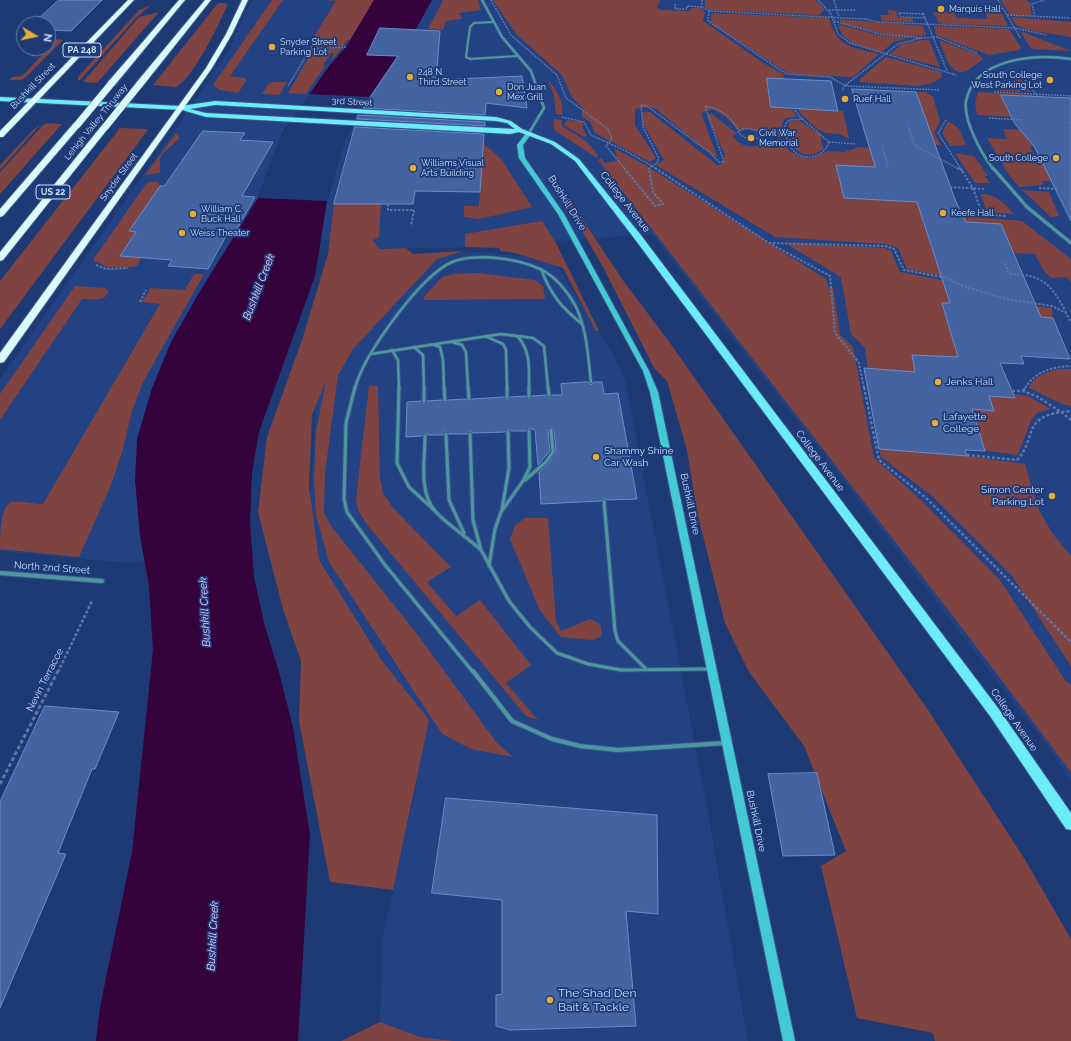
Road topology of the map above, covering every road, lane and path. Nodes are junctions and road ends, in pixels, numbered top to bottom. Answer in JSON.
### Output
{"nodes":[{"id":1,"x":131,"y":0,"type":"edge"},
{"id":2,"x":182,"y":0,"type":"edge"},
{"id":3,"x":245,"y":0,"type":"edge"},
{"id":4,"x":482,"y":0,"type":"edge"},
{"id":5,"x":491,"y":0,"type":"edge"},
{"id":6,"x":702,"y":0,"type":"edge"},
{"id":7,"x":818,"y":0,"type":"edge"},
{"id":8,"x":834,"y":0,"type":"edge"},
{"id":9,"x":998,"y":0,"type":"edge"},
{"id":10,"x":1044,"y":0,"type":"edge"},
{"id":11,"x":206,"y":2,"type":"edge"},
{"id":12,"x":675,"y":4,"type":"dead end"},
{"id":13,"x":702,"y":7,"type":"junction"},
{"id":14,"x":982,"y":8,"type":"dead end"},
{"id":15,"x":836,"y":9,"type":"junction"},
{"id":16,"x":1004,"y":9,"type":"junction"},
{"id":17,"x":828,"y":10,"type":"junction"},
{"id":18,"x":856,"y":10,"type":"dead end"},
{"id":19,"x":709,"y":11,"type":"junction"},
{"id":20,"x":1007,"y":15,"type":"junction"},
{"id":21,"x":833,"y":17,"type":"junction"},
{"id":22,"x":839,"y":17,"type":"junction"},
{"id":23,"x":1035,"y":17,"type":"junction"},
{"id":24,"x":925,"y":18,"type":"junction"},
{"id":25,"x":1071,"y":18,"type":"edge"},
{"id":26,"x":493,"y":22,"type":"junction"},
{"id":27,"x":834,"y":22,"type":"junction"},
{"id":28,"x":927,"y":24,"type":"junction"},
{"id":29,"x":1015,"y":28,"type":"junction"},
{"id":30,"x":1050,"y":36,"type":"dead end"},
{"id":31,"x":933,"y":37,"type":"junction"},
{"id":32,"x":921,"y":38,"type":"junction"},
{"id":33,"x":1022,"y":39,"type":"dead end"},
{"id":34,"x":315,"y":41,"type":"dead end"},
{"id":35,"x":346,"y":47,"type":"dead end"},
{"id":36,"x":311,"y":48,"type":"junction"},
{"id":37,"x":884,"y":55,"type":"junction"},
{"id":38,"x":984,"y":55,"type":"dead end"},
{"id":39,"x":517,"y":56,"type":"junction"},
{"id":40,"x":1071,"y":59,"type":"edge"},
{"id":41,"x":947,"y":72,"type":"junction"},
{"id":42,"x":786,"y":74,"type":"junction"},
{"id":43,"x":962,"y":77,"type":"dead end"},
{"id":44,"x":787,"y":79,"type":"dead end"},
{"id":45,"x":846,"y":86,"type":"junction"},
{"id":46,"x":288,"y":87,"type":"dead end"},
{"id":47,"x":940,"y":90,"type":"dead end"},
{"id":48,"x":843,"y":91,"type":"dead end"},
{"id":49,"x":993,"y":92,"type":"dead end"},
{"id":50,"x":1071,"y":96,"type":"edge"},
{"id":51,"x":0,"y":99,"type":"edge"},
{"id":52,"x":33,"y":101,"type":"junction"},
{"id":53,"x":181,"y":108,"type":"junction"},
{"id":54,"x":793,"y":108,"type":"dead end"},
{"id":55,"x":564,"y":118,"type":"dead end"},
{"id":56,"x":802,"y":119,"type":"junction"},
{"id":57,"x":946,"y":120,"type":"dead end"},
{"id":58,"x":1013,"y":120,"type":"dead end"},
{"id":59,"x":1023,"y":120,"type":"dead end"},
{"id":60,"x":907,"y":122,"type":"dead end"},
{"id":61,"x":1068,"y":123,"type":"dead end"},
{"id":62,"x":1071,"y":123,"type":"edge"},
{"id":63,"x":520,"y":130,"type":"junction"},
{"id":64,"x":739,"y":131,"type":"junction"},
{"id":65,"x":529,"y":133,"type":"junction"},
{"id":66,"x":0,"y":135,"type":"edge"},
{"id":67,"x":761,"y":135,"type":"junction"},
{"id":68,"x":786,"y":136,"type":"junction"},
{"id":69,"x":829,"y":142,"type":"junction"},
{"id":70,"x":610,"y":144,"type":"junction"},
{"id":71,"x":855,"y":144,"type":"dead end"},
{"id":72,"x":882,"y":146,"type":"dead end"},
{"id":73,"x":652,"y":166,"type":"junction"},
{"id":74,"x":888,"y":167,"type":"dead end"},
{"id":75,"x":963,"y":172,"type":"junction"},
{"id":76,"x":950,"y":187,"type":"dead end"},
{"id":77,"x":973,"y":188,"type":"junction"},
{"id":78,"x":1047,"y":188,"type":"dead end"},
{"id":79,"x":980,"y":189,"type":"dead end"},
{"id":80,"x":1058,"y":189,"type":"dead end"},
{"id":81,"x":388,"y":204,"type":"dead end"},
{"id":82,"x":947,"y":212,"type":"dead end"},
{"id":83,"x":0,"y":214,"type":"edge"},
{"id":84,"x":982,"y":214,"type":"junction"},
{"id":85,"x":1002,"y":216,"type":"dead end"},
{"id":86,"x":411,"y":226,"type":"dead end"},
{"id":87,"x":769,"y":242,"type":"junction"},
{"id":88,"x":1071,"y":242,"type":"edge"},
{"id":89,"x":0,"y":258,"type":"edge"},
{"id":90,"x":92,"y":263,"type":"dead end"},
{"id":91,"x":1004,"y":263,"type":"dead end"},
{"id":92,"x":128,"y":268,"type":"dead end"},
{"id":93,"x":541,"y":269,"type":"junction"},
{"id":94,"x":146,"y":290,"type":"dead end"},
{"id":95,"x":140,"y":302,"type":"dead end"},
{"id":96,"x":1066,"y":313,"type":"junction"},
{"id":97,"x":1071,"y":322,"type":"edge"},
{"id":98,"x":583,"y":324,"type":"junction"},
{"id":99,"x":516,"y":335,"type":"junction"},
{"id":100,"x":483,"y":336,"type":"junction"},
{"id":101,"x":446,"y":342,"type":"junction"},
{"id":102,"x":432,"y":344,"type":"junction"},
{"id":103,"x":414,"y":347,"type":"junction"},
{"id":104,"x":392,"y":350,"type":"junction"},
{"id":105,"x":371,"y":354,"type":"junction"},
{"id":106,"x":0,"y":360,"type":"edge"},
{"id":107,"x":1071,"y":366,"type":"edge"},
{"id":108,"x":591,"y":382,"type":"dead end"},
{"id":109,"x":1012,"y":390,"type":"dead end"},
{"id":110,"x":1023,"y":391,"type":"junction"},
{"id":111,"x":549,"y":395,"type":"dead end"},
{"id":112,"x":529,"y":396,"type":"dead end"},
{"id":113,"x":507,"y":397,"type":"dead end"},
{"id":114,"x":469,"y":399,"type":"dead end"},
{"id":115,"x":445,"y":400,"type":"dead end"},
{"id":116,"x":424,"y":401,"type":"dead end"},
{"id":117,"x":1071,"y":411,"type":"edge"},
{"id":118,"x":1061,"y":412,"type":"junction"},
{"id":119,"x":1071,"y":420,"type":"edge"},
{"id":120,"x":551,"y":430,"type":"dead end"},
{"id":121,"x":529,"y":431,"type":"dead end"},
{"id":122,"x":508,"y":432,"type":"dead end"},
{"id":123,"x":446,"y":434,"type":"dead end"},
{"id":124,"x":470,"y":434,"type":"dead end"},
{"id":125,"x":425,"y":436,"type":"dead end"},
{"id":126,"x":966,"y":455,"type":"dead end"},
{"id":127,"x":523,"y":481,"type":"junction"},
{"id":128,"x":604,"y":501,"type":"dead end"},
{"id":129,"x":435,"y":511,"type":"junction"},
{"id":130,"x":501,"y":512,"type":"junction"},
{"id":131,"x":464,"y":534,"type":"junction"},
{"id":132,"x":481,"y":550,"type":"junction"},
{"id":133,"x":489,"y":566,"type":"junction"},
{"id":134,"x":0,"y":573,"type":"edge"},
{"id":135,"x":102,"y":581,"type":"joint"},
{"id":136,"x":1071,"y":642,"type":"edge"},
{"id":137,"x":646,"y":669,"type":"junction"},
{"id":138,"x":712,"y":670,"type":"junction"},
{"id":139,"x":727,"y":742,"type":"junction"},
{"id":140,"x":0,"y":784,"type":"edge"},
{"id":141,"x":1071,"y":824,"type":"edge"},
{"id":142,"x":789,"y":1041,"type":"edge"}],
"edges":[{"from":1,"to":52,"type":"highway","name":"Bushkill Street","number":"PA 248"},
{"from":2,"to":83,"type":"highway","name":"Lehigh Valley Thruway","number":"US 22","bridge":true},
{"from":3,"to":53,"type":"highway","name":"Snyder Street"},
{"from":4,"to":26,"type":"street","name":"Bushkill Drive"},
{"from":5,"to":70,"type":"path","bridge":true},
{"from":6,"to":13,"type":"path"},
{"from":7,"to":17,"type":"path"},
{"from":8,"to":15,"type":"path"},
{"from":9,"to":16,"type":"path"},
{"from":10,"to":23,"type":"path"},
{"from":11,"to":89,"type":"highway","name":"Lehigh Valley Thruway","number":"US 22","bridge":true},
{"from":12,"to":13,"type":"path"},
{"from":13,"to":19,"type":"path"},
{"from":14,"to":16,"type":"path"},
{"from":15,"to":17,"type":"path"},
{"from":15,"to":18,"type":"path"},
{"from":15,"to":22,"type":"path"},
{"from":16,"to":20,"type":"path"},
{"from":17,"to":21,"type":"path"},
{"from":19,"to":21,"type":"path"},
{"from":19,"to":42,"type":"path"},
{"from":20,"to":23,"type":"path"},
{"from":20,"to":29,"type":"path"},
{"from":21,"to":22,"type":"path"},
{"from":21,"to":27,"type":"path"},
{"from":22,"to":28,"type":"path"},
{"from":23,"to":25,"type":"path"},
{"from":24,"to":24,"type":"path"},
{"from":24,"to":28,"type":"path"},
{"from":26,"to":39,"type":"street","name":"Bushkill Drive"},
{"from":26,"to":39,"type":"lane"},
{"from":27,"to":32,"type":"path"},
{"from":27,"to":37,"type":"path"},
{"from":28,"to":29,"type":"path"},
{"from":28,"to":31,"type":"path"},
{"from":29,"to":30,"type":"path"},
{"from":29,"to":33,"type":"path"},
{"from":31,"to":32,"type":"path"},
{"from":31,"to":38,"type":"path"},
{"from":31,"to":41,"type":"path"},
{"from":32,"to":37,"type":"path"},
{"from":34,"to":36,"type":"path"},
{"from":35,"to":36,"type":"path"},
{"from":36,"to":46,"type":"path"},
{"from":37,"to":41,"type":"path"},
{"from":37,"to":45,"type":"path"},
{"from":39,"to":65,"type":"street","name":"Bushkill Drive"},
{"from":40,"to":88,"type":"street"},
{"from":41,"to":43,"type":"path"},
{"from":42,"to":44,"type":"path"},
{"from":42,"to":45,"type":"path"},
{"from":45,"to":47,"type":"path"},
{"from":45,"to":48,"type":"path"},
{"from":49,"to":50,"type":"path"},
{"from":51,"to":52,"type":"main road","name":"3rd Street"},
{"from":52,"to":53,"type":"main road","name":"3rd Street"},
{"from":52,"to":66,"type":"highway","name":"Bushkill Street","number":"PA 248"},
{"from":53,"to":63,"type":"main road","name":"3rd Street"},
{"from":53,"to":63,"type":"main road","name":"3rd Street"},
{"from":53,"to":106,"type":"highway","name":"Snyder Street"},
{"from":54,"to":56,"type":"path"},
{"from":55,"to":70,"type":"path"},
{"from":56,"to":68,"type":"path"},
{"from":56,"to":69,"type":"path"},
{"from":57,"to":75,"type":"path"},
{"from":58,"to":59,"type":"path"},
{"from":60,"to":75,"type":"path"},
{"from":61,"to":62,"type":"path"},
{"from":63,"to":65,"type":"main road","name":"3rd Street"},
{"from":64,"to":67,"type":"path"},
{"from":64,"to":67,"type":"path"},
{"from":64,"to":73,"type":"path"},
{"from":65,"to":138,"type":"street","name":"Bushkill Drive"},
{"from":65,"to":141,"type":"main road","name":"College Avenue"},
{"from":67,"to":68,"type":"path"},
{"from":68,"to":69,"type":"path"},
{"from":69,"to":71,"type":"path"},
{"from":70,"to":73,"type":"path"},
{"from":70,"to":73,"type":"path","bridge":true},
{"from":72,"to":74,"type":"path"},
{"from":73,"to":87,"type":"path"},
{"from":75,"to":77,"type":"path"},
{"from":76,"to":77,"type":"path"},
{"from":77,"to":79,"type":"path"},
{"from":77,"to":84,"type":"path"},
{"from":78,"to":80,"type":"path"},
{"from":81,"to":86,"type":"path"},
{"from":82,"to":84,"type":"path"},
{"from":84,"to":85,"type":"path"},
{"from":87,"to":96,"type":"path"},
{"from":87,"to":136,"type":"path"},
{"from":90,"to":92,"type":"path"},
{"from":91,"to":96,"type":"path"},
{"from":93,"to":98,"type":"lane"},
{"from":93,"to":98,"type":"lane"},
{"from":93,"to":105,"type":"lane"},
{"from":94,"to":95,"type":"path"},
{"from":96,"to":97,"type":"path"},
{"from":98,"to":108,"type":"lane"},
{"from":99,"to":100,"type":"lane"},
{"from":99,"to":111,"type":"lane"},
{"from":99,"to":112,"type":"lane"},
{"from":100,"to":101,"type":"lane"},
{"from":100,"to":113,"type":"lane"},
{"from":101,"to":102,"type":"lane"},
{"from":101,"to":114,"type":"lane"},
{"from":102,"to":103,"type":"lane"},
{"from":102,"to":115,"type":"lane"},
{"from":103,"to":104,"type":"lane"},
{"from":103,"to":116,"type":"lane"},
{"from":104,"to":105,"type":"lane"},
{"from":104,"to":129,"type":"lane"},
{"from":105,"to":139,"type":"lane"},
{"from":107,"to":110,"type":"path"},
{"from":109,"to":110,"type":"path"},
{"from":110,"to":118,"type":"path"},
{"from":117,"to":118,"type":"path"},
{"from":118,"to":119,"type":"path"},
{"from":118,"to":126,"type":"path"},
{"from":120,"to":127,"type":"lane"},
{"from":121,"to":127,"type":"lane"},
{"from":122,"to":130,"type":"lane"},
{"from":123,"to":131,"type":"lane"},
{"from":124,"to":132,"type":"lane"},
{"from":125,"to":129,"type":"lane"},
{"from":127,"to":130,"type":"lane"},
{"from":128,"to":137,"type":"lane"},
{"from":129,"to":131,"type":"lane"},
{"from":130,"to":133,"type":"lane"},
{"from":131,"to":132,"type":"lane"},
{"from":132,"to":133,"type":"lane"},
{"from":133,"to":137,"type":"lane"},
{"from":134,"to":135,"type":"street","name":"North 2nd Street"},
{"from":135,"to":140,"type":"path","name":"Nevin Terracce"},
{"from":137,"to":138,"type":"lane"},
{"from":138,"to":139,"type":"street","name":"Bushkill Drive"},
{"from":139,"to":142,"type":"street","name":"Bushkill Drive"}]}
